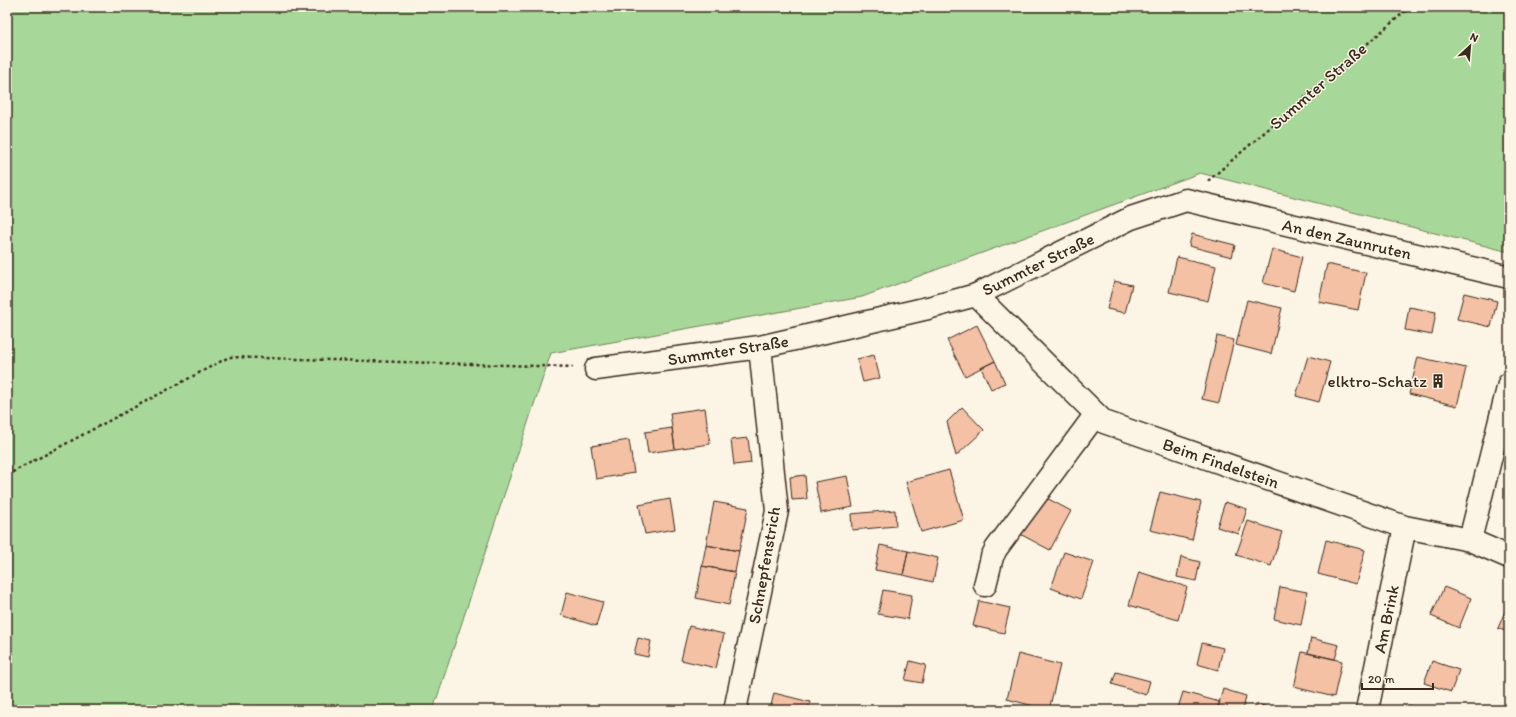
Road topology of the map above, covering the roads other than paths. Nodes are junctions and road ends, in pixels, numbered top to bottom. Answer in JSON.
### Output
{"nodes":[{"id":1,"x":1186,"y":200,"type":"joint"},
{"id":2,"x":1509,"y":277,"type":"edge"},
{"id":3,"x":976,"y":295,"type":"junction"},
{"id":4,"x":760,"y":347,"type":"junction"},
{"id":5,"x":596,"y":369,"type":"road end"},
{"id":6,"x":1509,"y":384,"type":"edge"},
{"id":7,"x":1096,"y":414,"type":"junction"},
{"id":8,"x":1404,"y":527,"type":"junction"},
{"id":9,"x":1470,"y":540,"type":"junction"},
{"id":10,"x":1509,"y":557,"type":"edge"},
{"id":11,"x":985,"y":585,"type":"dead end"},
{"id":12,"x":735,"y":710,"type":"edge"},
{"id":13,"x":1367,"y":710,"type":"edge"}],
"edges":[{"from":1,"to":2,"type":"street","name":"An den Zaunruten"},
{"from":1,"to":3,"type":"street","name":"Summter Straße"},
{"from":3,"to":4,"type":"street","name":"Summter Straße"},
{"from":3,"to":7,"type":"street","name":"Beim Findelstein"},
{"from":4,"to":5,"type":"street","name":"Summter Straße"},
{"from":4,"to":12,"type":"street","name":"Schnepfenstrich"},
{"from":6,"to":9,"type":"street"},
{"from":7,"to":8,"type":"street","name":"Beim Findelstein"},
{"from":7,"to":11,"type":"street"},
{"from":8,"to":9,"type":"street","name":"Beim Findelstein"},
{"from":8,"to":13,"type":"street","name":"Am Brink"},
{"from":9,"to":10,"type":"street","name":"Beim Findelstein"}]}
